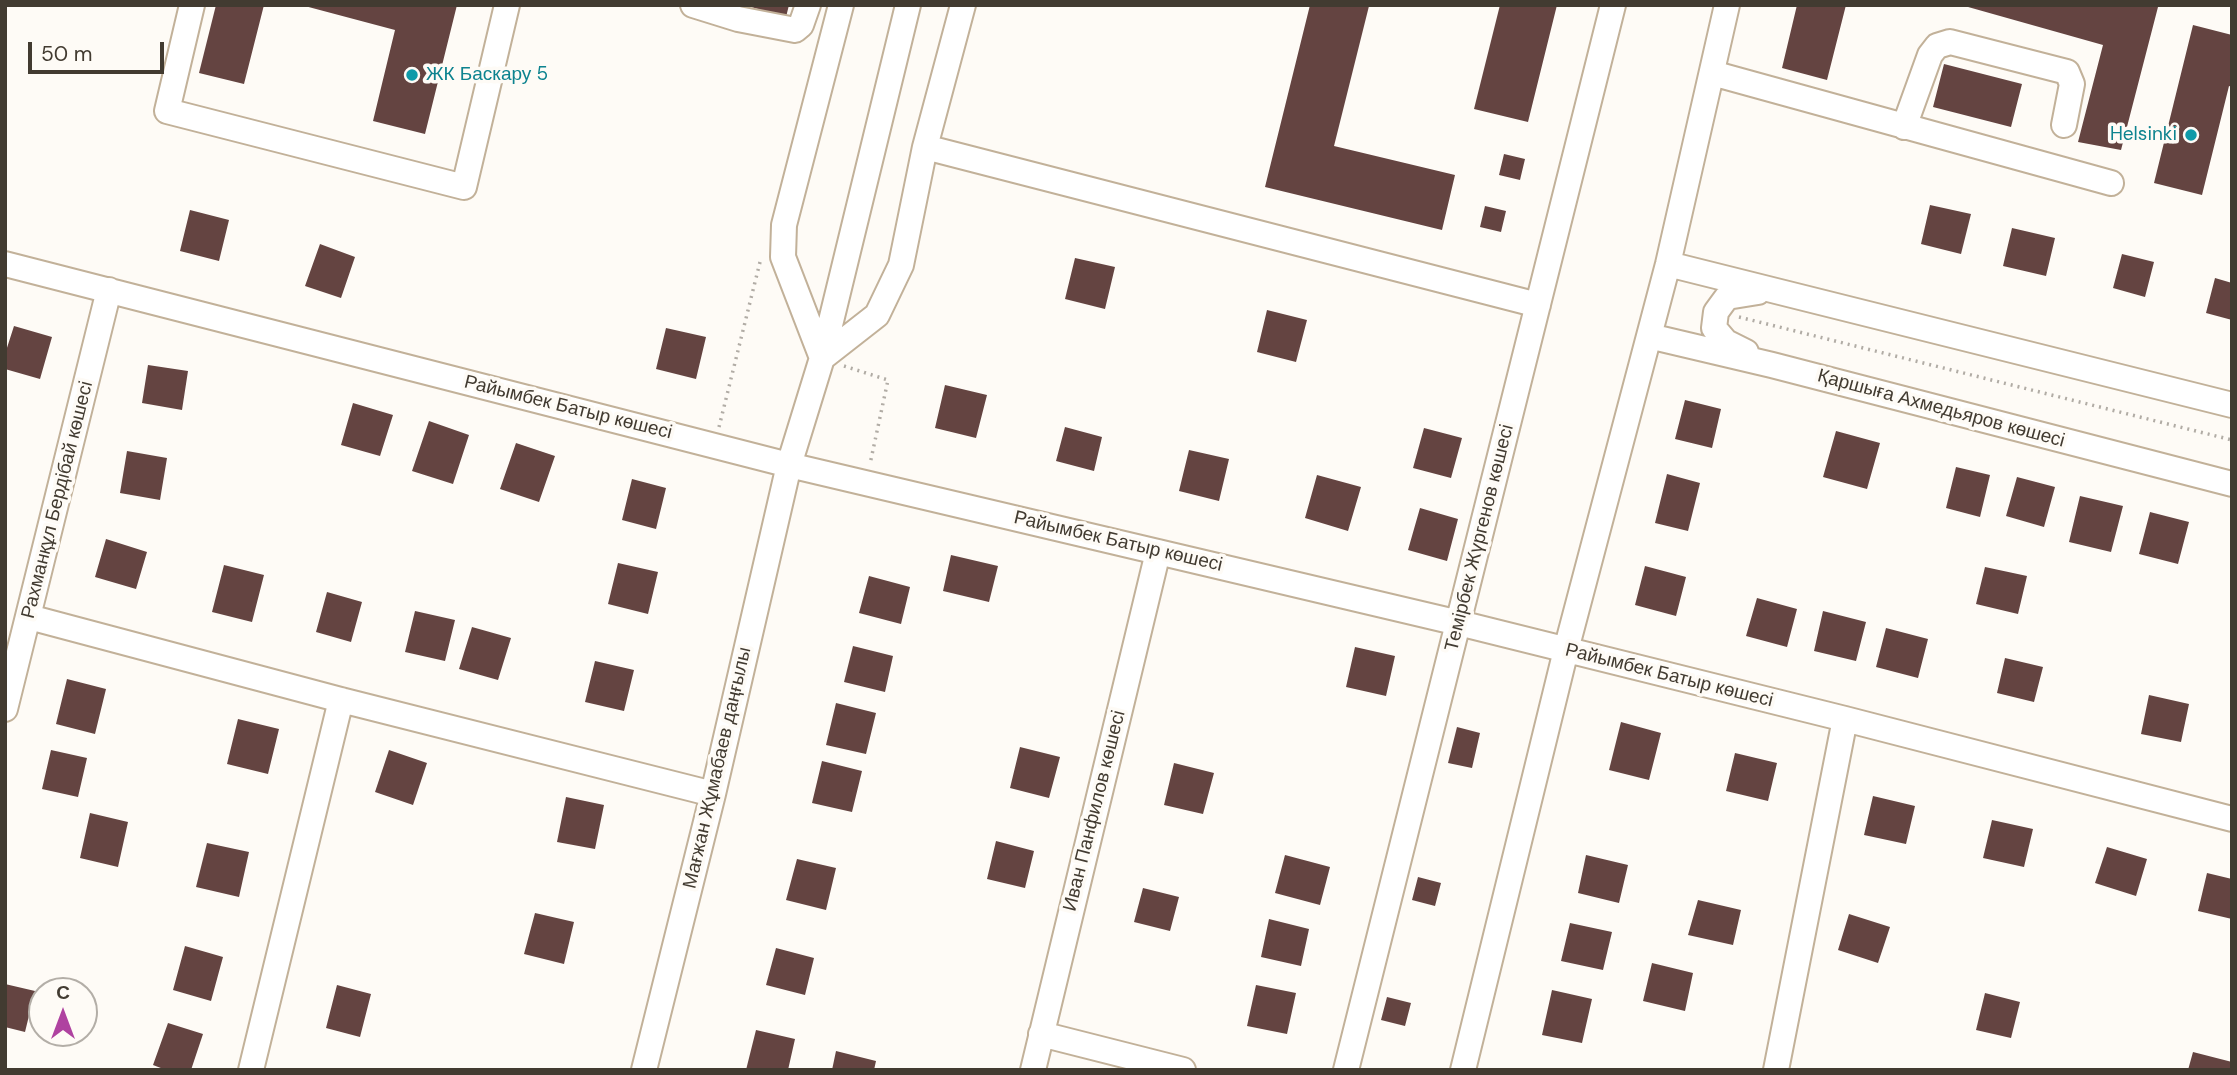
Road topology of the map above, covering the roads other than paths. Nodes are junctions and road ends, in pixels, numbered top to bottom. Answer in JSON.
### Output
{"nodes":[{"id":1,"x":192,"y":5,"type":"edge"},
{"id":2,"x":507,"y":5,"type":"edge"},
{"id":3,"x":693,"y":5,"type":"edge"},
{"id":4,"x":808,"y":5,"type":"edge"},
{"id":5,"x":841,"y":5,"type":"edge"},
{"id":6,"x":908,"y":5,"type":"edge"},
{"id":7,"x":963,"y":5,"type":"edge"},
{"id":8,"x":1613,"y":5,"type":"edge"},
{"id":9,"x":1727,"y":5,"type":"edge"},
{"id":10,"x":1712,"y":73,"type":"junction"},
{"id":11,"x":2064,"y":125,"type":"dead end"},
{"id":12,"x":1904,"y":127,"type":"junction"},
{"id":13,"x":925,"y":147,"type":"junction"},
{"id":14,"x":2111,"y":183,"type":"dead end"},
{"id":15,"x":5,"y":264,"type":"edge"},
{"id":16,"x":1668,"y":264,"type":"junction"},
{"id":17,"x":109,"y":290,"type":"junction"},
{"id":18,"x":1778,"y":293,"type":"junction"},
{"id":19,"x":1538,"y":305,"type":"junction"},
{"id":20,"x":1649,"y":336,"type":"junction"},
{"id":21,"x":822,"y":359,"type":"junction"},
{"id":22,"x":1772,"y":365,"type":"junction"},
{"id":23,"x":2232,"y":405,"type":"edge"},
{"id":24,"x":789,"y":465,"type":"junction"},
{"id":25,"x":2232,"y":484,"type":"edge"},
{"id":26,"x":1158,"y":552,"type":"junction"},
{"id":27,"x":29,"y":617,"type":"junction"},
{"id":28,"x":1459,"y":623,"type":"junction"},
{"id":29,"x":1566,"y":650,"type":"junction"},
{"id":30,"x":341,"y":701,"type":"junction"},
{"id":31,"x":5,"y":709,"type":"edge"},
{"id":32,"x":1845,"y":719,"type":"junction"},
{"id":33,"x":713,"y":794,"type":"junction"},
{"id":34,"x":2232,"y":820,"type":"edge"},
{"id":35,"x":1041,"y":1034,"type":"junction"},
{"id":36,"x":1780,"y":1069,"type":"edge"},
{"id":37,"x":251,"y":1070,"type":"edge"},
{"id":38,"x":644,"y":1070,"type":"edge"},
{"id":39,"x":1033,"y":1070,"type":"edge"},
{"id":40,"x":1183,"y":1070,"type":"edge"},
{"id":41,"x":1346,"y":1070,"type":"edge"},
{"id":42,"x":1463,"y":1070,"type":"edge"}],
"edges":[{"from":1,"to":2,"type":"street"},
{"from":3,"to":4,"type":"street"},
{"from":5,"to":21,"type":"street"},
{"from":6,"to":21,"type":"street","name":"Мағжан Жұмабаев даңғылы"},
{"from":7,"to":13,"type":"street"},
{"from":8,"to":19,"type":"street","name":"Темірбек Жүргенов көшесі"},
{"from":9,"to":10,"type":"street"},
{"from":10,"to":12,"type":"street"},
{"from":10,"to":16,"type":"street"},
{"from":11,"to":12,"type":"street"},
{"from":12,"to":14,"type":"street"},
{"from":13,"to":19,"type":"street"},
{"from":13,"to":21,"type":"street"},
{"from":15,"to":17,"type":"street","name":"Райымбек Батыр көшесі"},
{"from":16,"to":18,"type":"street"},
{"from":16,"to":20,"type":"street"},
{"from":17,"to":24,"type":"street","name":"Райымбек Батыр көшесі"},
{"from":17,"to":27,"type":"street","name":"Рахманқұл Бердібай көшесі"},
{"from":18,"to":22,"type":"street"},
{"from":18,"to":23,"type":"street"},
{"from":19,"to":28,"type":"street","name":"Темірбек Жүргенов көшесі"},
{"from":20,"to":22,"type":"street","name":"Қаршыға Ахмедьяров көшесі"},
{"from":20,"to":29,"type":"street"},
{"from":21,"to":24,"type":"street","name":"Мағжан Жұмабаев даңғылы"},
{"from":22,"to":25,"type":"street","name":"Қаршыға Ахмедьяров көшесі"},
{"from":24,"to":26,"type":"street","name":"Райымбек Батыр көшесі"},
{"from":24,"to":33,"type":"street","name":"Мағжан Жұмабаев даңғылы"},
{"from":26,"to":28,"type":"street","name":"Райымбек Батыр көшесі"},
{"from":26,"to":35,"type":"street","name":"Иван Панфилов көшесі"},
{"from":27,"to":30,"type":"street"},
{"from":27,"to":31,"type":"street","name":"Рахманқұл Бердібай көшесі"},
{"from":28,"to":29,"type":"street","name":"Райымбек Батыр көшесі"},
{"from":28,"to":41,"type":"street","name":"Темірбек Жүргенов көшесі"},
{"from":29,"to":32,"type":"street","name":"Райымбек Батыр көшесі"},
{"from":29,"to":42,"type":"street"},
{"from":30,"to":33,"type":"street"},
{"from":30,"to":37,"type":"street"},
{"from":32,"to":34,"type":"street","name":"Райымбек Батыр көшесі"},
{"from":32,"to":36,"type":"street"},
{"from":33,"to":38,"type":"street","name":"Мағжан Жұмабаев даңғылы"},
{"from":35,"to":39,"type":"street","name":"Иван Панфилов көшесі"},
{"from":35,"to":40,"type":"street"}]}
